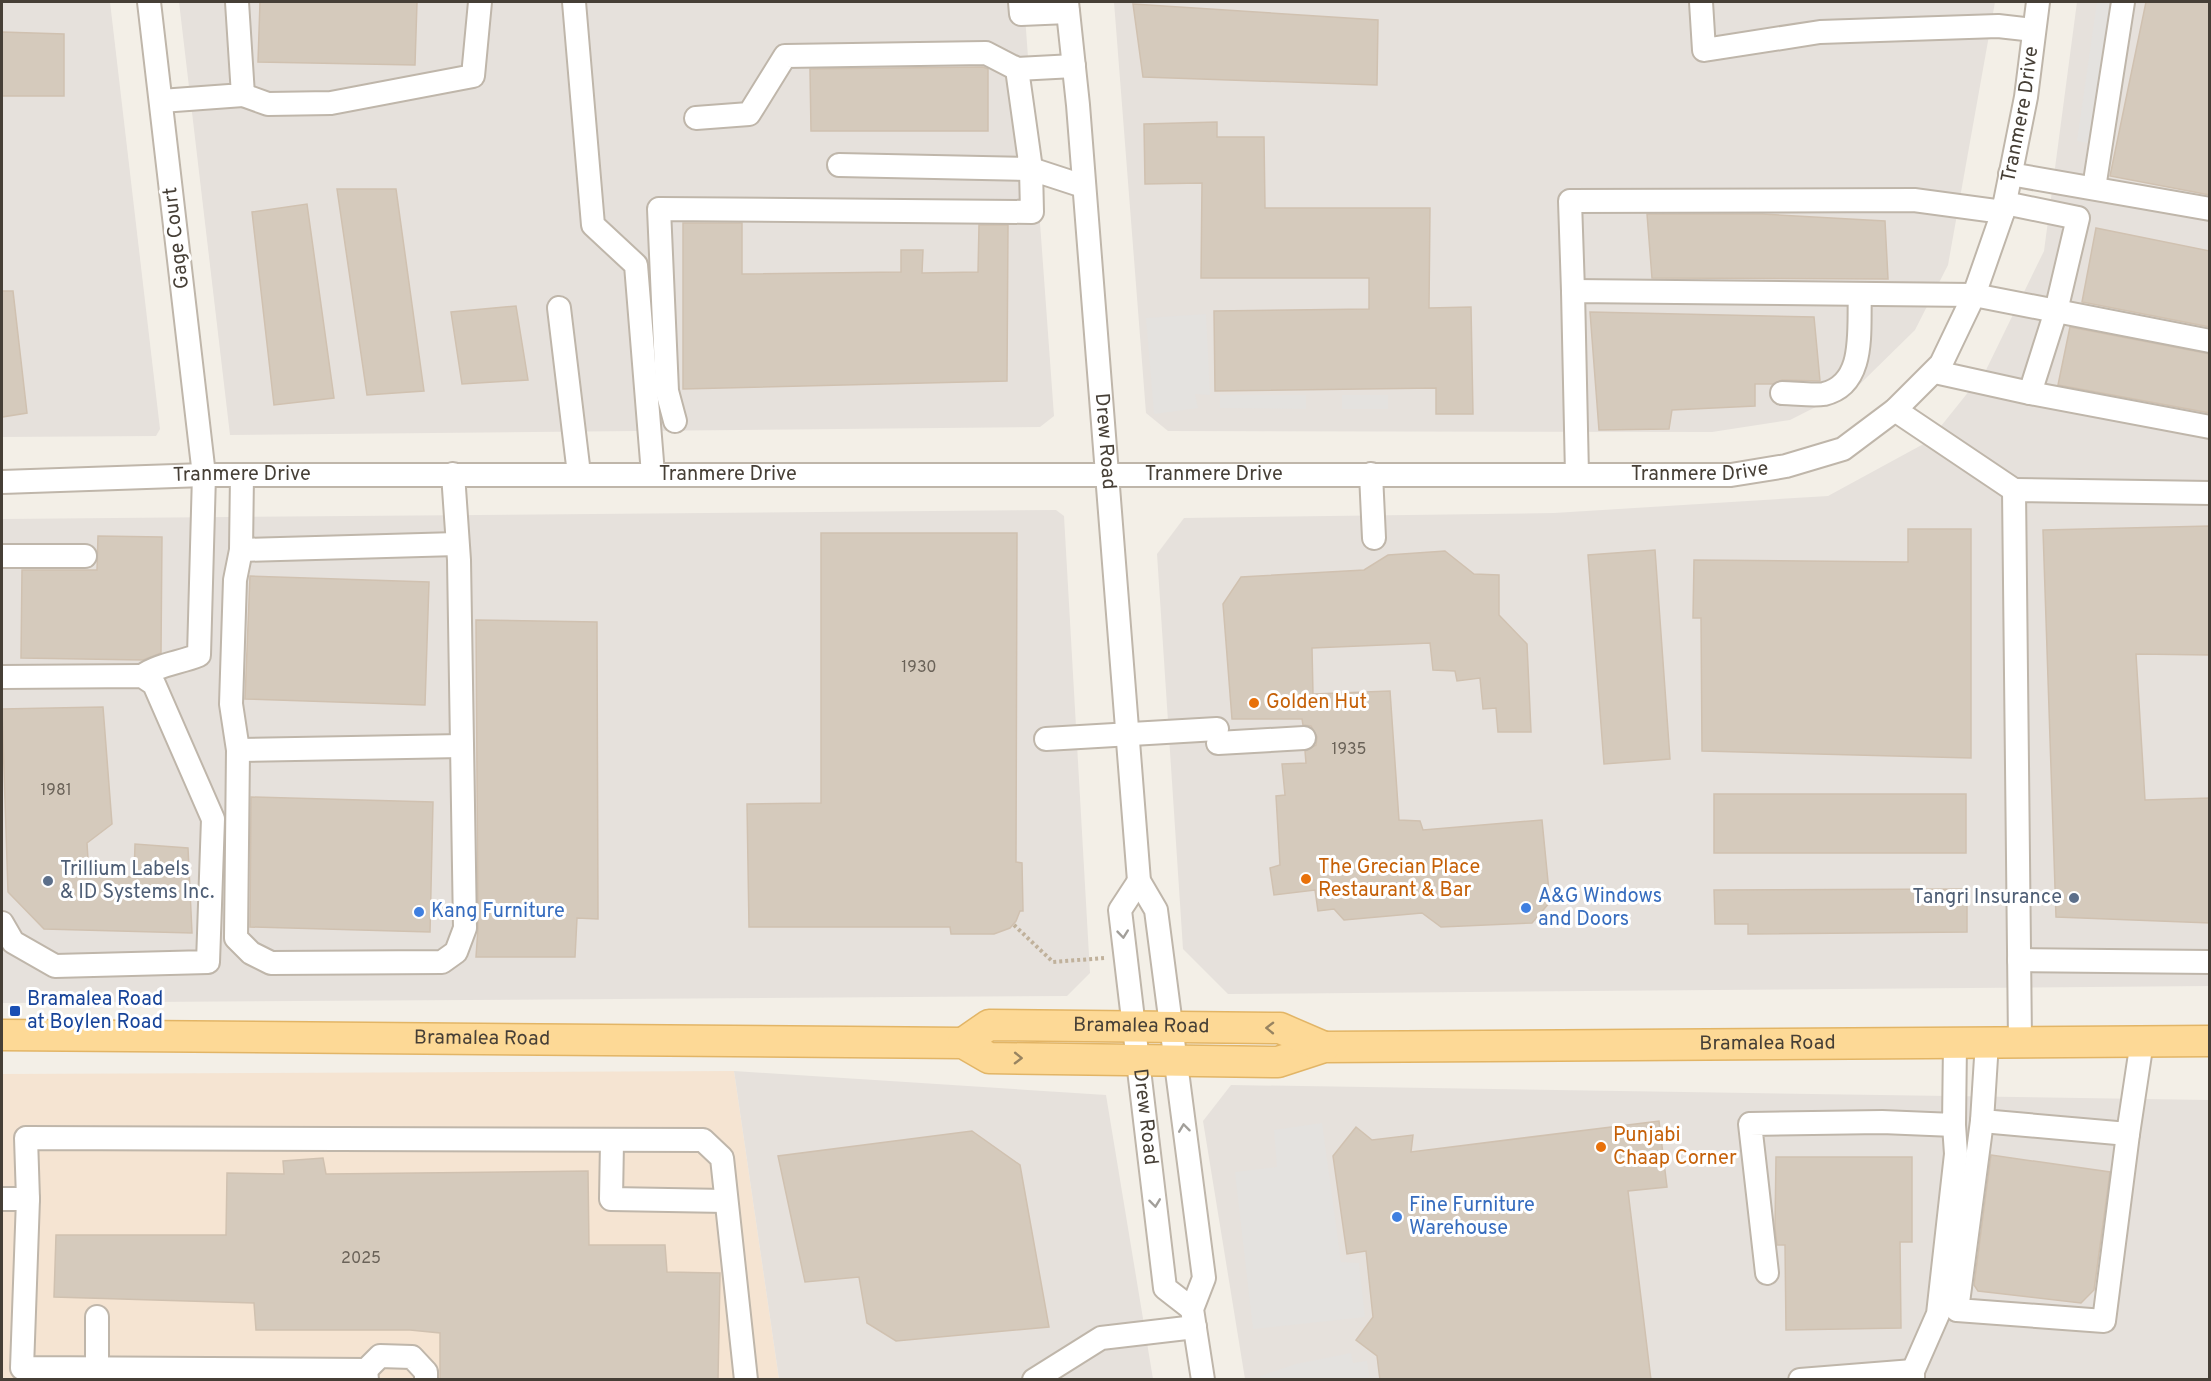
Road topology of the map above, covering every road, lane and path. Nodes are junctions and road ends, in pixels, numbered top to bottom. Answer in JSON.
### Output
{"nodes":[{"id":1,"x":149,"y":2,"type":"edge"},
{"id":2,"x":237,"y":2,"type":"edge"},
{"id":3,"x":480,"y":2,"type":"edge"},
{"id":4,"x":574,"y":2,"type":"edge"},
{"id":5,"x":1020,"y":2,"type":"edge"},
{"id":6,"x":1701,"y":2,"type":"edge"},
{"id":7,"x":2038,"y":2,"type":"edge"},
{"id":8,"x":2123,"y":2,"type":"edge"},
{"id":9,"x":1068,"y":7,"type":"edge"},
{"id":10,"x":2034,"y":30,"type":"junction"},
{"id":11,"x":1074,"y":66,"type":"junction"},
{"id":12,"x":1017,"y":69,"type":"junction"},
{"id":13,"x":243,"y":95,"type":"junction"},
{"id":14,"x":161,"y":101,"type":"junction"},
{"id":15,"x":696,"y":118,"type":"dead end"},
{"id":16,"x":839,"y":165,"type":"dead end"},
{"id":17,"x":1031,"y":169,"type":"junction"},
{"id":18,"x":2010,"y":174,"type":"junction"},
{"id":19,"x":1083,"y":186,"type":"junction"},
{"id":20,"x":2094,"y":188,"type":"junction"},
{"id":21,"x":2004,"y":207,"type":"junction"},
{"id":22,"x":2210,"y":209,"type":"edge"},
{"id":23,"x":1574,"y":291,"type":"junction"},
{"id":24,"x":1860,"y":294,"type":"junction"},
{"id":25,"x":1974,"y":295,"type":"junction"},
{"id":26,"x":560,"y":308,"type":"dead end"},
{"id":27,"x":2056,"y":311,"type":"junction"},
{"id":28,"x":2210,"y":341,"type":"edge"},
{"id":29,"x":1935,"y":372,"type":"junction"},
{"id":30,"x":1782,"y":393,"type":"dead end"},
{"id":31,"x":2030,"y":393,"type":"junction"},
{"id":32,"x":1896,"y":410,"type":"junction"},
{"id":33,"x":675,"y":421,"type":"dead end"},
{"id":34,"x":2210,"y":427,"type":"edge"},
{"id":35,"x":1106,"y":473,"type":"junction"},
{"id":36,"x":453,"y":474,"type":"junction"},
{"id":37,"x":579,"y":474,"type":"junction"},
{"id":38,"x":653,"y":474,"type":"junction"},
{"id":39,"x":1371,"y":474,"type":"junction"},
{"id":40,"x":1577,"y":474,"type":"junction"},
{"id":41,"x":204,"y":475,"type":"junction"},
{"id":42,"x":242,"y":475,"type":"junction"},
{"id":43,"x":2,"y":482,"type":"edge"},
{"id":44,"x":2014,"y":490,"type":"junction"},
{"id":45,"x":2210,"y":493,"type":"edge"},
{"id":46,"x":1374,"y":538,"type":"dead end"},
{"id":47,"x":457,"y":544,"type":"junction"},
{"id":48,"x":240,"y":550,"type":"junction"},
{"id":49,"x":2,"y":556,"type":"edge"},
{"id":50,"x":85,"y":556,"type":"dead end"},
{"id":51,"x":2,"y":676,"type":"edge"},
{"id":52,"x":142,"y":676,"type":"junction"},
{"id":53,"x":1127,"y":736,"type":"junction"},
{"id":54,"x":1304,"y":738,"type":"dead end"},
{"id":55,"x":1046,"y":739,"type":"dead end"},
{"id":56,"x":462,"y":746,"type":"junction"},
{"id":57,"x":238,"y":750,"type":"junction"},
{"id":58,"x":1139,"y":881,"type":"junction"},
{"id":59,"x":2,"y":923,"type":"edge"},
{"id":60,"x":1014,"y":925,"type":"dead end"},
{"id":61,"x":1125,"y":952,"type":"junction"},
{"id":62,"x":2019,"y":960,"type":"junction"},
{"id":63,"x":2210,"y":962,"type":"edge"},
{"id":64,"x":1133,"y":1027,"type":"junction"},
{"id":65,"x":1170,"y":1027,"type":"junction"},
{"id":66,"x":2,"y":1035,"type":"edge"},
{"id":67,"x":2142,"y":1041,"type":"junction"},
{"id":68,"x":2210,"y":1041,"type":"edge"},
{"id":69,"x":1955,"y":1042,"type":"junction"},
{"id":70,"x":1987,"y":1042,"type":"junction"},
{"id":71,"x":2020,"y":1042,"type":"junction"},
{"id":72,"x":963,"y":1044,"type":"junction"},
{"id":73,"x":1324,"y":1047,"type":"junction"},
{"id":74,"x":1138,"y":1061,"type":"junction"},
{"id":75,"x":1176,"y":1062,"type":"junction"},
{"id":76,"x":1982,"y":1121,"type":"junction"},
{"id":77,"x":1954,"y":1125,"type":"junction"},
{"id":78,"x":2128,"y":1134,"type":"junction"},
{"id":79,"x":612,"y":1142,"type":"junction"},
{"id":80,"x":2,"y":1199,"type":"edge"},
{"id":81,"x":28,"y":1199,"type":"junction"},
{"id":82,"x":726,"y":1200,"type":"junction"},
{"id":83,"x":1767,"y":1272,"type":"dead end"},
{"id":84,"x":97,"y":1317,"type":"dead end"},
{"id":85,"x":1193,"y":1318,"type":"junction"},
{"id":86,"x":97,"y":1369,"type":"junction"},
{"id":87,"x":16,"y":1371,"type":"edge"},
{"id":88,"x":199,"y":1374,"type":"edge"},
{"id":89,"x":366,"y":1375,"type":"edge"},
{"id":90,"x":1913,"y":1375,"type":"edge"},
{"id":91,"x":426,"y":1380,"type":"edge"},
{"id":92,"x":746,"y":1380,"type":"edge"},
{"id":93,"x":1034,"y":1380,"type":"edge"},
{"id":94,"x":1203,"y":1380,"type":"edge"},
{"id":95,"x":1800,"y":1380,"type":"edge"}],
"edges":[{"from":1,"to":14,"type":"street","name":"Gage Court"},
{"from":2,"to":13,"type":"street"},
{"from":3,"to":13,"type":"street"},
{"from":4,"to":38,"type":"street"},
{"from":5,"to":9,"type":"street"},
{"from":6,"to":10,"type":"street"},
{"from":7,"to":10,"type":"street","name":"Tranmere Drive"},
{"from":8,"to":20,"type":"street"},
{"from":9,"to":11,"type":"street","name":"Drew Road"},
{"from":10,"to":18,"type":"street","name":"Tranmere Drive"},
{"from":11,"to":12,"type":"street"},
{"from":11,"to":19,"type":"street","name":"Drew Road"},
{"from":12,"to":15,"type":"street"},
{"from":12,"to":17,"type":"street"},
{"from":13,"to":14,"type":"street"},
{"from":14,"to":41,"type":"street","name":"Gage Court"},
{"from":16,"to":17,"type":"street"},
{"from":17,"to":19,"type":"street"},
{"from":17,"to":33,"type":"street"},
{"from":18,"to":20,"type":"street"},
{"from":18,"to":21,"type":"street","name":"Tranmere Drive"},
{"from":19,"to":35,"type":"street","name":"Drew Road"},
{"from":20,"to":22,"type":"street"},
{"from":21,"to":23,"type":"street"},
{"from":21,"to":25,"type":"street","name":"Tranmere Drive"},
{"from":21,"to":27,"type":"street"},
{"from":23,"to":24,"type":"street"},
{"from":23,"to":40,"type":"street"},
{"from":24,"to":25,"type":"street"},
{"from":24,"to":30,"type":"street"},
{"from":25,"to":27,"type":"street"},
{"from":25,"to":29,"type":"street","name":"Tranmere Drive"},
{"from":26,"to":37,"type":"street"},
{"from":27,"to":28,"type":"street"},
{"from":27,"to":31,"type":"street"},
{"from":29,"to":31,"type":"street"},
{"from":29,"to":32,"type":"street","name":"Tranmere Drive"},
{"from":31,"to":34,"type":"street"},
{"from":32,"to":40,"type":"street","name":"Tranmere Drive"},
{"from":32,"to":44,"type":"street"},
{"from":35,"to":38,"type":"street","name":"Tranmere Drive"},
{"from":35,"to":39,"type":"street","name":"Tranmere Drive"},
{"from":35,"to":53,"type":"street","name":"Drew Road"},
{"from":36,"to":37,"type":"street","name":"Tranmere Drive"},
{"from":36,"to":42,"type":"street","name":"Tranmere Drive"},
{"from":36,"to":47,"type":"street"},
{"from":37,"to":38,"type":"street","name":"Tranmere Drive"},
{"from":39,"to":40,"type":"street","name":"Tranmere Drive"},
{"from":39,"to":46,"type":"street"},
{"from":41,"to":42,"type":"street","name":"Tranmere Drive"},
{"from":41,"to":43,"type":"street","name":"Tranmere Drive"},
{"from":41,"to":52,"type":"street","name":"Gage Court"},
{"from":42,"to":48,"type":"street"},
{"from":44,"to":45,"type":"street"},
{"from":44,"to":62,"type":"street"},
{"from":47,"to":48,"type":"street"},
{"from":47,"to":56,"type":"street"},
{"from":48,"to":57,"type":"street"},
{"from":49,"to":50,"type":"street"},
{"from":51,"to":52,"type":"street"},
{"from":52,"to":59,"type":"street"},
{"from":53,"to":54,"type":"street"},
{"from":53,"to":55,"type":"street"},
{"from":53,"to":58,"type":"street","name":"Drew Road"},
{"from":56,"to":57,"type":"street"},
{"from":56,"to":57,"type":"street"},
{"from":58,"to":61,"type":"street","name":"Drew Road","one_way":true},
{"from":58,"to":65,"type":"street","name":"Drew Road"},
{"from":60,"to":61,"type":"path"},
{"from":61,"to":64,"type":"street","name":"Drew Road"},
{"from":62,"to":63,"type":"street"},
{"from":62,"to":71,"type":"street"},
{"from":64,"to":65,"type":"main road","name":"Bramalea Road"},
{"from":64,"to":72,"type":"main road","name":"Bramalea Road"},
{"from":64,"to":74,"type":"street","name":"Drew Road"},
{"from":73,"to":65,"type":"main road","name":"Bramalea Road","one_way":true},
{"from":65,"to":75,"type":"street","name":"Drew Road"},
{"from":66,"to":72,"type":"main road","name":"Bramalea Road"},
{"from":67,"to":68,"type":"main road","name":"Bramalea Road"},
{"from":67,"to":71,"type":"main road","name":"Bramalea Road"},
{"from":67,"to":78,"type":"street"},
{"from":69,"to":70,"type":"main road","name":"Bramalea Road"},
{"from":69,"to":73,"type":"main road","name":"Bramalea Road"},
{"from":69,"to":77,"type":"street"},
{"from":70,"to":71,"type":"main road","name":"Bramalea Road"},
{"from":70,"to":76,"type":"street"},
{"from":72,"to":74,"type":"main road","name":"Bramalea Road","one_way":true},
{"from":73,"to":75,"type":"main road","name":"Bramalea Road"},
{"from":74,"to":75,"type":"main road","name":"Bramalea Road"},
{"from":74,"to":85,"type":"street","name":"Drew Road","one_way":true},
{"from":85,"to":75,"type":"street","name":"Drew Road","one_way":true},
{"from":76,"to":78,"type":"street"},
{"from":76,"to":78,"type":"street"},
{"from":77,"to":83,"type":"street"},
{"from":77,"to":90,"type":"street"},
{"from":79,"to":81,"type":"street"},
{"from":79,"to":82,"type":"street"},
{"from":79,"to":82,"type":"street"},
{"from":80,"to":81,"type":"street"},
{"from":81,"to":87,"type":"street"},
{"from":82,"to":92,"type":"street"},
{"from":84,"to":86,"type":"street"},
{"from":85,"to":93,"type":"street"},
{"from":85,"to":94,"type":"street","name":"Drew Road"},
{"from":86,"to":87,"type":"street"},
{"from":86,"to":88,"type":"street"},
{"from":88,"to":89,"type":"street"},
{"from":89,"to":91,"type":"street"},
{"from":90,"to":95,"type":"street"}]}
